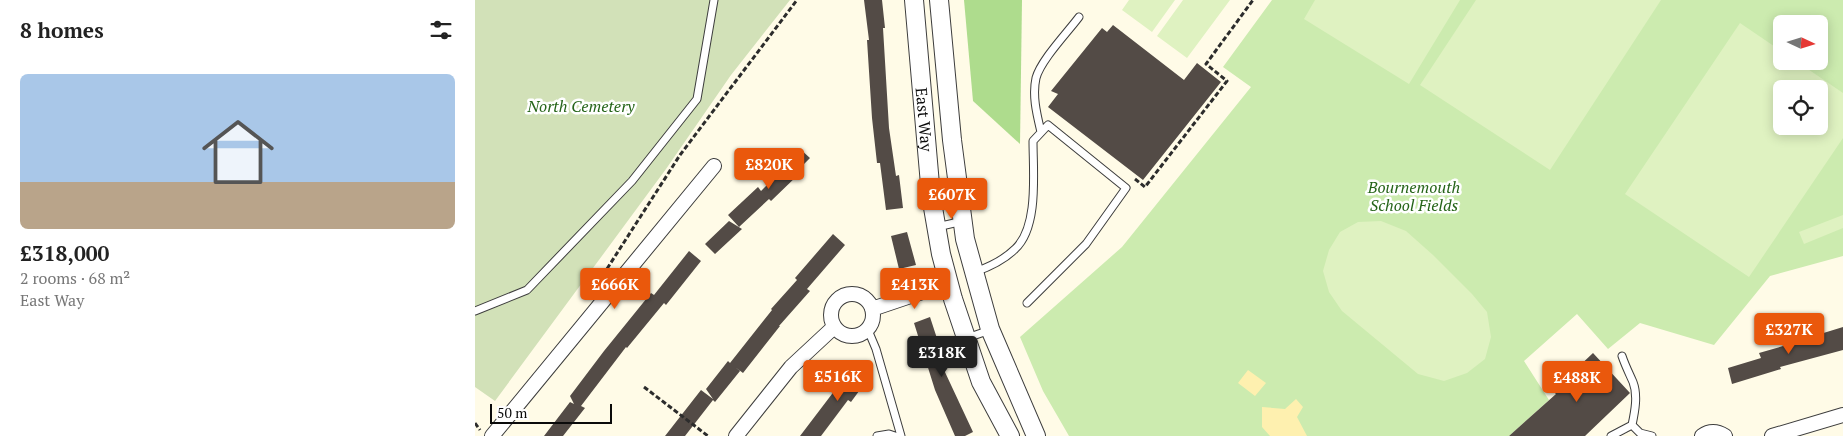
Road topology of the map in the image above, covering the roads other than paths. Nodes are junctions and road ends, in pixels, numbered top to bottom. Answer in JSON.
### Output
{"nodes":[{"id":1,"x":714,"y":0,"type":"edge"},
{"id":2,"x":914,"y":0,"type":"edge"},
{"id":3,"x":939,"y":0,"type":"edge"},
{"id":4,"x":1079,"y":17,"type":"dead end"},
{"id":5,"x":1041,"y":132,"type":"junction"},
{"id":6,"x":714,"y":166,"type":"dead end"},
{"id":7,"x":963,"y":221,"type":"junction"},
{"id":8,"x":936,"y":227,"type":"junction"},
{"id":9,"x":975,"y":272,"type":"junction"},
{"id":10,"x":949,"y":283,"type":"junction"},
{"id":11,"x":1027,"y":303,"type":"dead end"},
{"id":12,"x":872,"y":309,"type":"junction"},
{"id":13,"x":475,"y":311,"type":"edge"},
{"id":14,"x":834,"y":328,"type":"junction"},
{"id":15,"x":990,"y":329,"type":"junction"},
{"id":16,"x":868,"y":330,"type":"junction"},
{"id":17,"x":965,"y":338,"type":"junction"},
{"id":18,"x":1622,"y":356,"type":"dead end"},
{"id":19,"x":1843,"y":415,"type":"edge"},
{"id":20,"x":1632,"y":425,"type":"junction"},
{"id":21,"x":492,"y":436,"type":"edge"},
{"id":22,"x":736,"y":436,"type":"edge"},
{"id":23,"x":877,"y":436,"type":"edge"},
{"id":24,"x":895,"y":436,"type":"edge"},
{"id":25,"x":901,"y":436,"type":"edge"},
{"id":26,"x":1010,"y":436,"type":"edge"},
{"id":27,"x":1036,"y":436,"type":"edge"},
{"id":28,"x":1611,"y":436,"type":"edge"},
{"id":29,"x":1651,"y":436,"type":"edge"},
{"id":30,"x":1701,"y":436,"type":"edge"},
{"id":31,"x":1725,"y":436,"type":"edge"},
{"id":32,"x":1772,"y":436,"type":"edge"}],
"edges":[{"from":1,"to":13,"type":"lane"},
{"from":2,"to":8,"type":"street","name":"East Way"},
{"from":3,"to":7,"type":"street","name":"East Way"},
{"from":4,"to":5,"type":"lane"},
{"from":5,"to":9,"type":"lane"},
{"from":5,"to":11,"type":"lane"},
{"from":6,"to":21,"type":"street"},
{"from":7,"to":8,"type":"lane"},
{"from":7,"to":9,"type":"street","name":"East Way"},
{"from":8,"to":10,"type":"street","name":"East Way"},
{"from":9,"to":15,"type":"street","name":"East Way"},
{"from":10,"to":12,"type":"street"},
{"from":10,"to":17,"type":"street","name":"East Way"},
{"from":12,"to":14,"type":"street"},
{"from":12,"to":16,"type":"street"},
{"from":14,"to":16,"type":"street"},
{"from":14,"to":22,"type":"street"},
{"from":15,"to":17,"type":"lane"},
{"from":15,"to":27,"type":"street","name":"East Way"},
{"from":16,"to":25,"type":"lane"},
{"from":17,"to":26,"type":"street","name":"East Way"},
{"from":18,"to":20,"type":"lane"},
{"from":19,"to":32,"type":"street"},
{"from":20,"to":28,"type":"lane"},
{"from":20,"to":29,"type":"lane"},
{"from":23,"to":24,"type":"lane"},
{"from":30,"to":31,"type":"street"}]}
